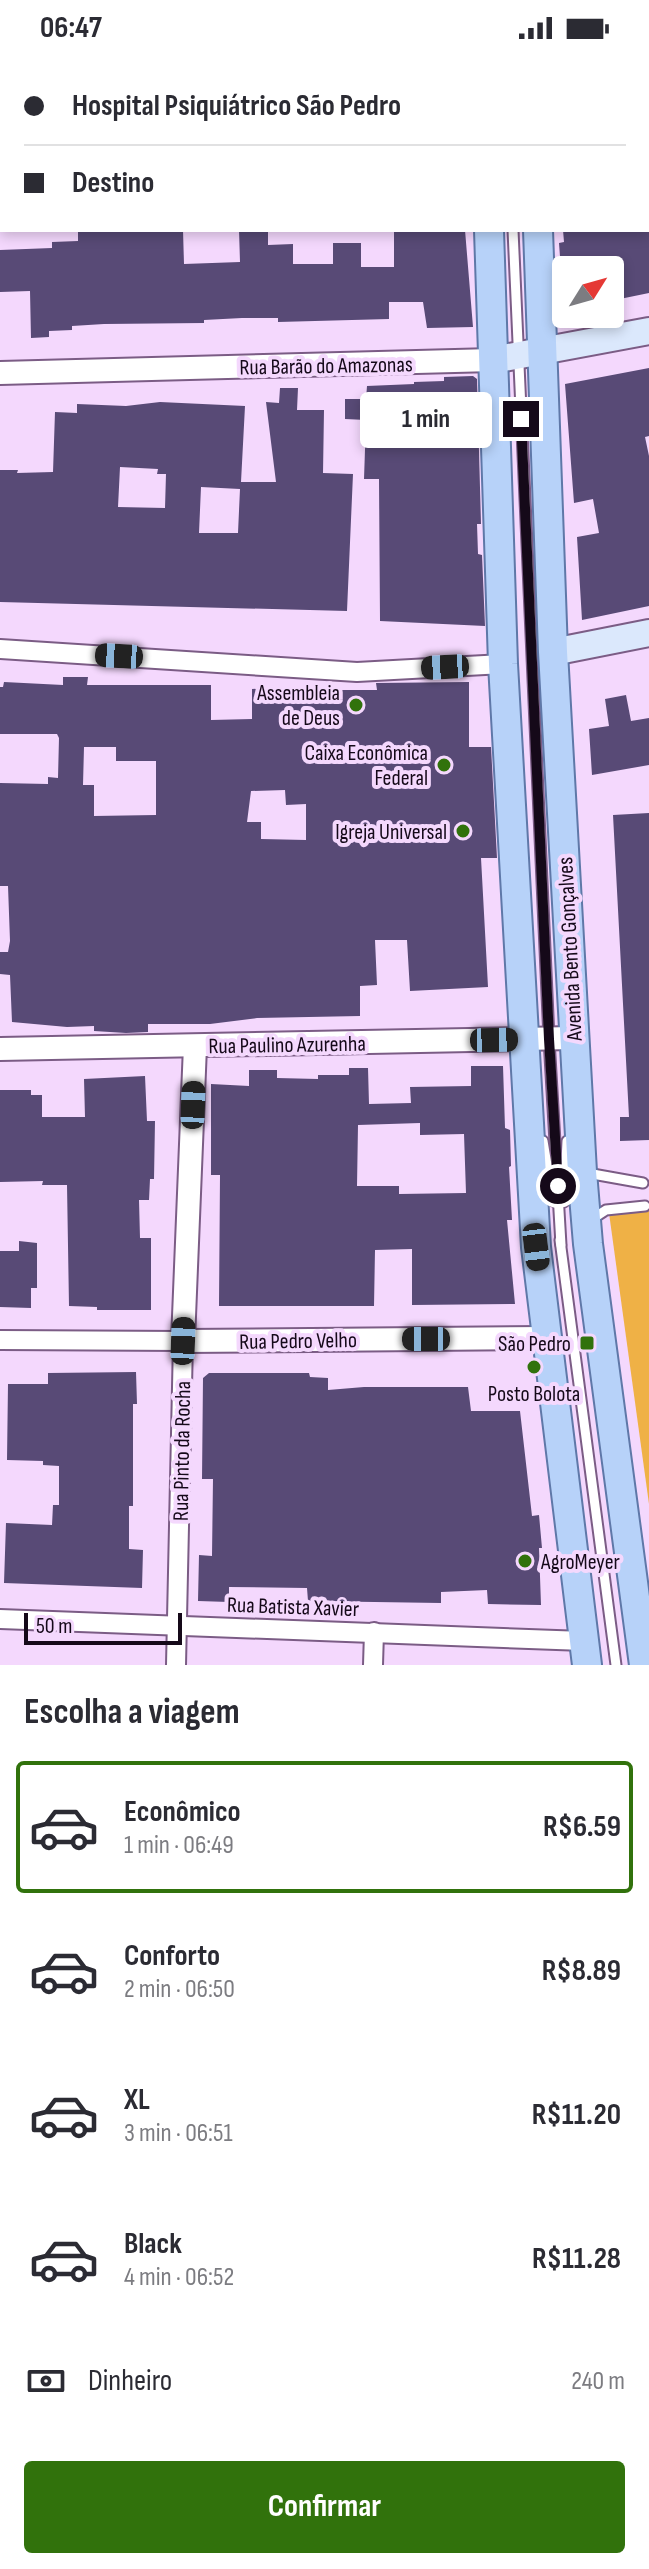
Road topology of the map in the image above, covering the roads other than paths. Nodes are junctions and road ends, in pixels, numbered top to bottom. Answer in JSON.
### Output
{"nodes":[{"id":1,"x":489,"y":232,"type":"edge"},
{"id":2,"x":499,"y":232,"type":"edge"},
{"id":3,"x":513,"y":232,"type":"edge"},
{"id":4,"x":528,"y":232,"type":"edge"},
{"id":5,"x":538,"y":232,"type":"edge"},
{"id":6,"x":649,"y":331,"type":"edge"},
{"id":7,"x":518,"y":357,"type":"junction"},
{"id":8,"x":0,"y":373,"type":"edge"},
{"id":9,"x":649,"y":633,"type":"edge"},
{"id":10,"x":0,"y":649,"type":"edge"},
{"id":11,"x":553,"y":652,"type":"junction"},
{"id":12,"x":503,"y":664,"type":"junction"},
{"id":13,"x":549,"y":1039,"type":"junction"},
{"id":14,"x":195,"y":1046,"type":"junction"},
{"id":15,"x":0,"y":1049,"type":"edge"},
{"id":16,"x":569,"y":1118,"type":"dead end"},
{"id":17,"x":568,"y":1134,"type":"dead end"},
{"id":18,"x":582,"y":1172,"type":"junction"},
{"id":19,"x":643,"y":1183,"type":"dead end"},
{"id":20,"x":645,"y":1206,"type":"dead end"},
{"id":21,"x":587,"y":1223,"type":"junction"},
{"id":22,"x":561,"y":1245,"type":"junction"},
{"id":23,"x":547,"y":1338,"type":"junction"},
{"id":24,"x":0,"y":1340,"type":"edge"},
{"id":25,"x":183,"y":1341,"type":"junction"},
{"id":26,"x":0,"y":1619,"type":"edge"},
{"id":27,"x":177,"y":1626,"type":"junction"},
{"id":28,"x":374,"y":1632,"type":"junction"},
{"id":29,"x":586,"y":1653,"type":"edge"},
{"id":30,"x":176,"y":1665,"type":"edge"},
{"id":31,"x":373,"y":1665,"type":"edge"},
{"id":32,"x":616,"y":1665,"type":"edge"},
{"id":33,"x":644,"y":1665,"type":"edge"}],
"edges":[{"from":1,"to":7,"type":"main road","name":"Avenida Bento Gonçalves"},
{"from":2,"to":7,"type":"lane"},
{"from":3,"to":7,"type":"lane"},
{"from":4,"to":7,"type":"lane"},
{"from":5,"to":7,"type":"main road","name":"Avenida Bento Gonçalves"},
{"from":6,"to":7,"type":"main road","name":"Rua Barão do Amazonas"},
{"from":7,"to":8,"type":"street","name":"Rua Barão do Amazonas"},
{"from":7,"to":11,"type":"main road","name":"Avenida Bento Gonçalves"},
{"from":7,"to":12,"type":"main road","name":"Avenida Bento Gonçalves"},
{"from":7,"to":13,"type":"lane"},
{"from":9,"to":11,"type":"main road"},
{"from":10,"to":12,"type":"street"},
{"from":11,"to":13,"type":"main road","name":"Avenida Bento Gonçalves"},
{"from":12,"to":13,"type":"main road","name":"Avenida Bento Gonçalves"},
{"from":13,"to":14,"type":"street","name":"Rua Paulino Azurenha"},
{"from":13,"to":16,"type":"lane"},
{"from":13,"to":18,"type":"main road","name":"Avenida Bento Gonçalves"},
{"from":13,"to":22,"type":"lane"},
{"from":13,"to":22,"type":"lane"},
{"from":13,"to":23,"type":"main road","name":"Avenida Bento Gonçalves"},
{"from":14,"to":15,"type":"street","name":"Rua Paulino Azurenha"},
{"from":14,"to":25,"type":"street","name":"Rua Pinto da Rocha"},
{"from":17,"to":22,"type":"lane"},
{"from":18,"to":19,"type":"lane"},
{"from":18,"to":21,"type":"main road","name":"Avenida Bento Gonçalves"},
{"from":20,"to":21,"type":"lane"},
{"from":21,"to":33,"type":"main road","name":"Avenida Bento Gonçalves"},
{"from":22,"to":32,"type":"lane"},
{"from":23,"to":25,"type":"street","name":"Rua Pedro Velho"},
{"from":23,"to":29,"type":"main road","name":"Avenida Bento Gonçalves"},
{"from":24,"to":25,"type":"street","name":"Rua Pedro Velho"},
{"from":25,"to":27,"type":"street","name":"Rua Pinto da Rocha"},
{"from":26,"to":27,"type":"street","name":"Rua Batista Xavier"},
{"from":27,"to":28,"type":"street","name":"Rua Batista Xavier"},
{"from":27,"to":30,"type":"street","name":"Rua Pinto da Rocha"},
{"from":28,"to":29,"type":"street","name":"Rua Batista Xavier"},
{"from":28,"to":31,"type":"street"}]}
